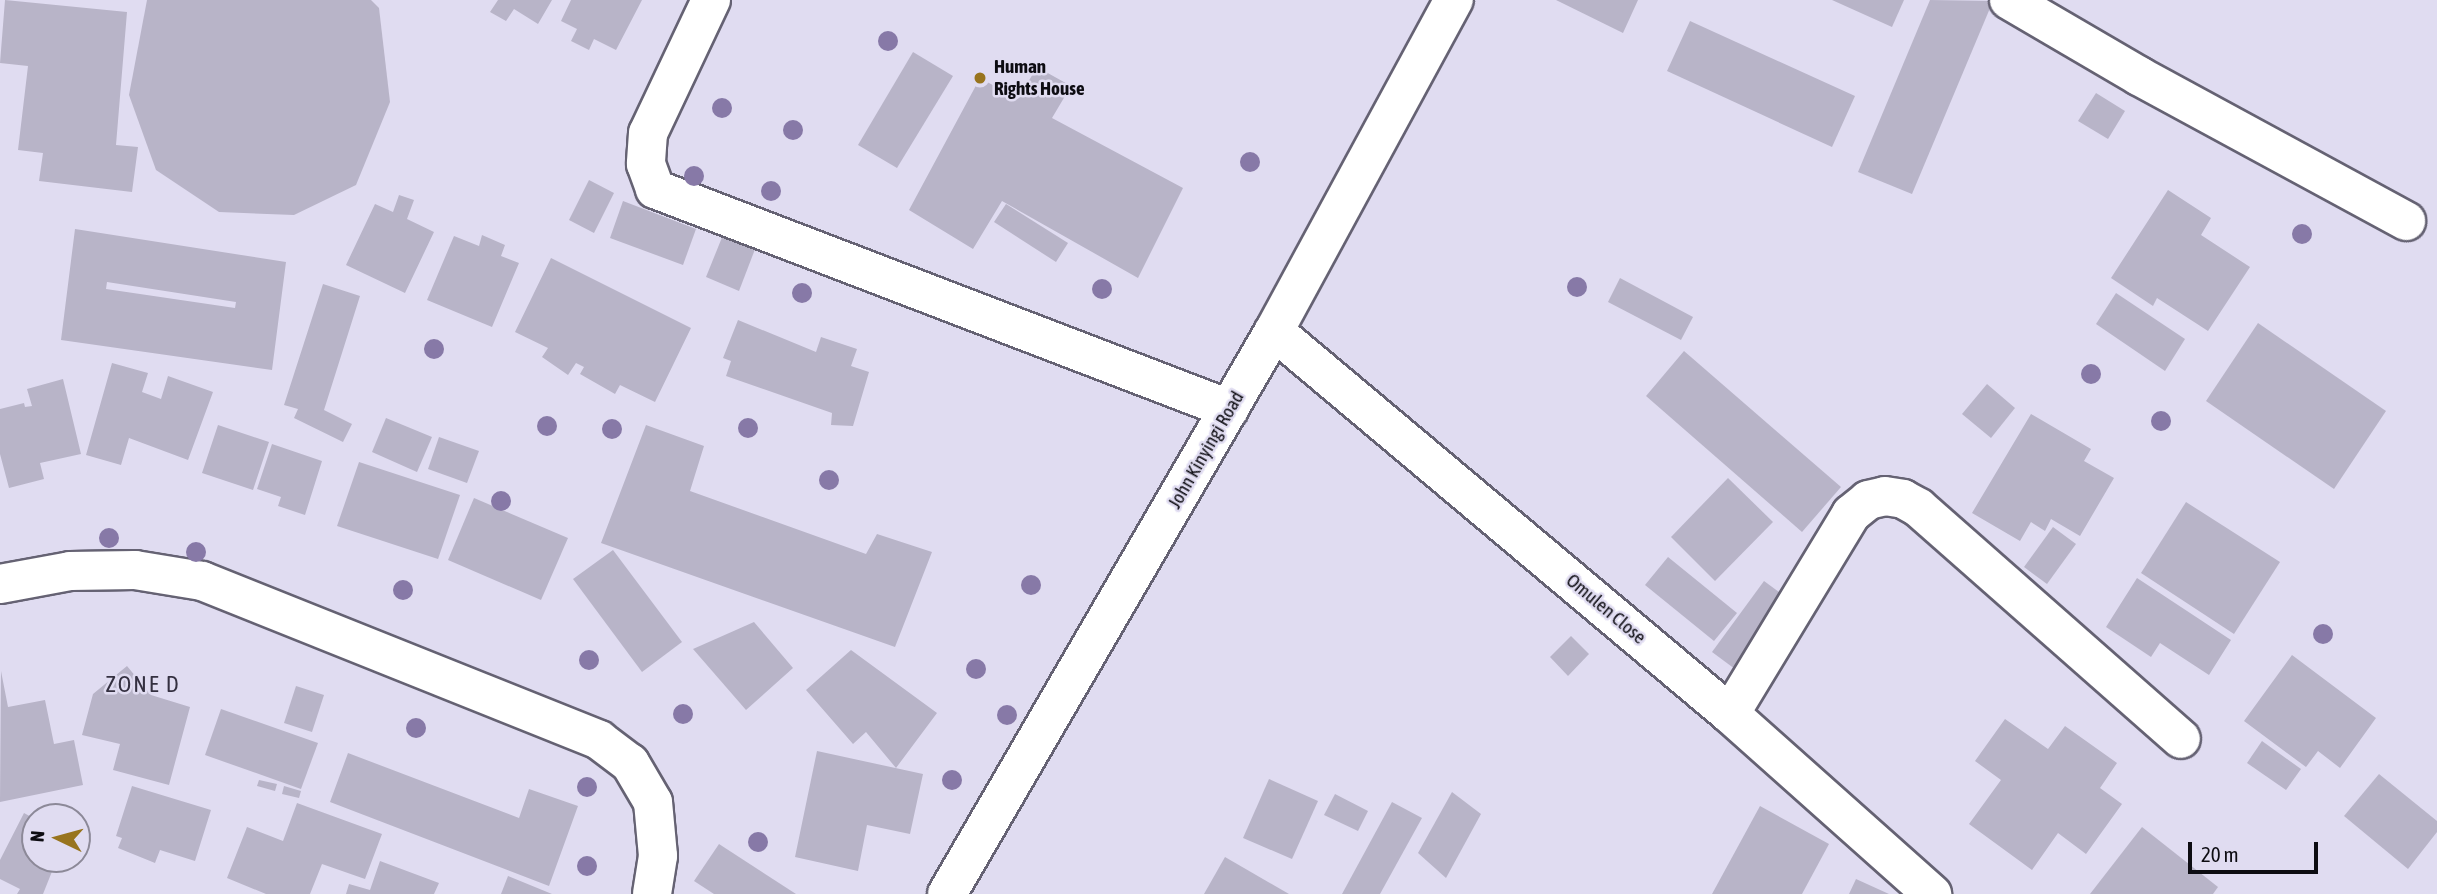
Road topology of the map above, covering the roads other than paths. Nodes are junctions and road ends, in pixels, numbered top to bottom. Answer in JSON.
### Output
{"nodes":[{"id":1,"x":711,"y":0,"type":"edge"},
{"id":2,"x":1454,"y":0,"type":"edge"},
{"id":3,"x":2009,"y":0,"type":"edge"},
{"id":4,"x":2406,"y":221,"type":"dead end"},
{"id":5,"x":1274,"y":331,"type":"junction"},
{"id":6,"x":1229,"y":409,"type":"junction"},
{"id":7,"x":0,"y":584,"type":"edge"},
{"id":8,"x":1730,"y":714,"type":"junction"},
{"id":9,"x":2181,"y":739,"type":"dead end"},
{"id":10,"x":652,"y":894,"type":"edge"},
{"id":11,"x":947,"y":894,"type":"edge"},
{"id":12,"x":1932,"y":894,"type":"edge"}],
"edges":[{"from":1,"to":6,"type":"street"},
{"from":2,"to":5,"type":"street","name":"John Kinyingi Road"},
{"from":3,"to":4,"type":"street"},
{"from":5,"to":6,"type":"street","name":"John Kinyingi Road"},
{"from":5,"to":8,"type":"street","name":"Omulen Close"},
{"from":6,"to":11,"type":"street","name":"John Kinyingi Road"},
{"from":7,"to":10,"type":"street"},
{"from":8,"to":9,"type":"street"},
{"from":8,"to":12,"type":"street","name":"Omulen Close"}]}
